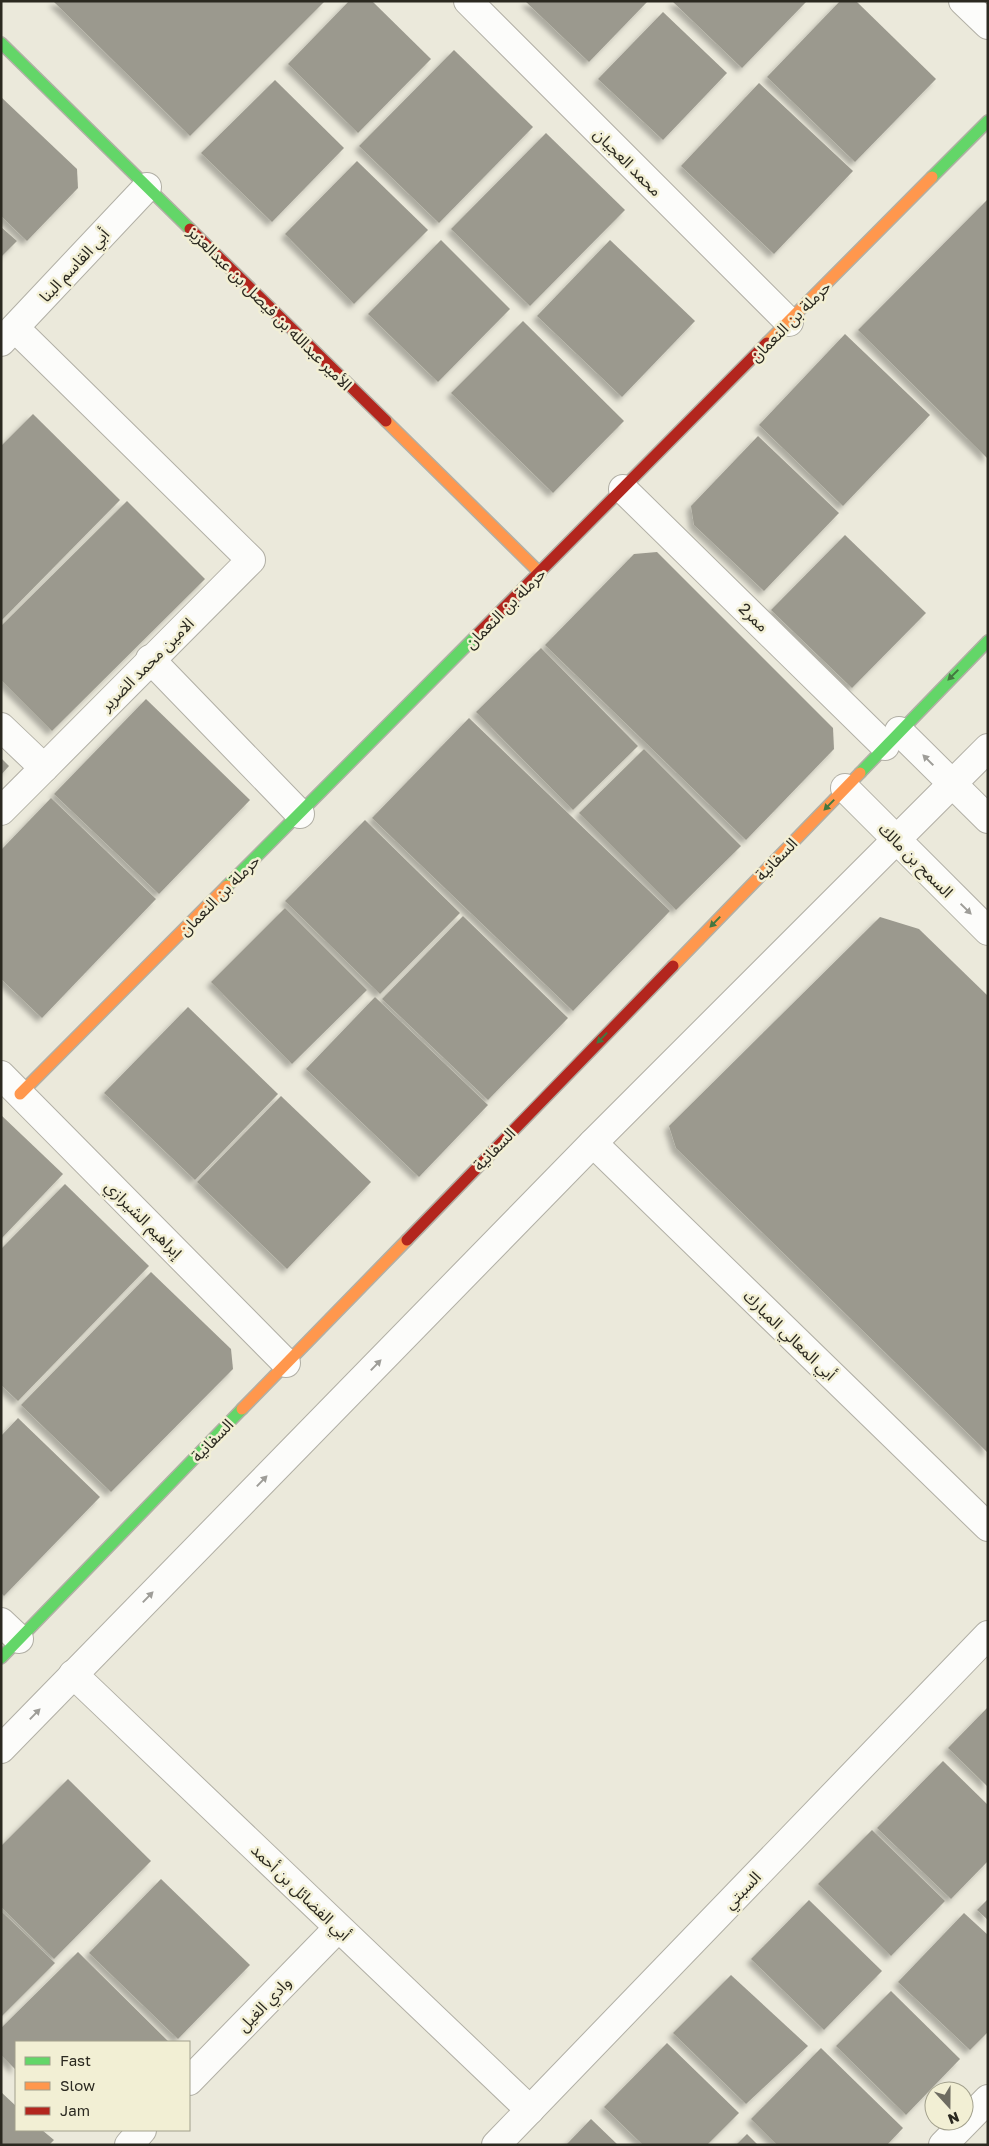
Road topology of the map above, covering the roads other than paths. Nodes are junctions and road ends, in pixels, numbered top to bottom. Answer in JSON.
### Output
{"nodes":[{"id":1,"x":468,"y":1,"type":"edge"},
{"id":2,"x":963,"y":1,"type":"edge"},
{"id":3,"x":988,"y":25,"type":"edge"},
{"id":4,"x":1,"y":43,"type":"edge"},
{"id":5,"x":988,"y":121,"type":"edge"},
{"id":6,"x":147,"y":187,"type":"junction"},
{"id":7,"x":789,"y":322,"type":"junction"},
{"id":8,"x":8,"y":335,"type":"edge"},
{"id":9,"x":623,"y":489,"type":"junction"},
{"id":10,"x":540,"y":573,"type":"junction"},
{"id":11,"x":988,"y":641,"type":"edge"},
{"id":12,"x":150,"y":659,"type":"junction"},
{"id":13,"x":1,"y":726,"type":"edge"},
{"id":14,"x":892,"y":738,"type":"junction"},
{"id":15,"x":988,"y":748,"type":"edge"},
{"id":16,"x":44,"y":768,"type":"junction"},
{"id":17,"x":952,"y":784,"type":"junction"},
{"id":18,"x":845,"y":788,"type":"junction"},
{"id":19,"x":1,"y":811,"type":"edge"},
{"id":20,"x":300,"y":814,"type":"junction"},
{"id":21,"x":988,"y":819,"type":"edge"},
{"id":22,"x":897,"y":841,"type":"junction"},
{"id":23,"x":988,"y":931,"type":"edge"},
{"id":24,"x":11,"y":1084,"type":"edge"},
{"id":25,"x":593,"y":1143,"type":"junction"},
{"id":26,"x":286,"y":1363,"type":"junction"},
{"id":27,"x":988,"y":1527,"type":"edge"},
{"id":28,"x":988,"y":1635,"type":"edge"},
{"id":29,"x":7,"y":1640,"type":"edge"},
{"id":30,"x":73,"y":1674,"type":"junction"},
{"id":31,"x":1,"y":1749,"type":"edge"},
{"id":32,"x":338,"y":1928,"type":"junction"},
{"id":33,"x":190,"y":2079,"type":"edge"},
{"id":34,"x":988,"y":2099,"type":"edge"},
{"id":35,"x":530,"y":2110,"type":"junction"},
{"id":36,"x":141,"y":2131,"type":"edge"},
{"id":37,"x":130,"y":2145,"type":"edge"},
{"id":38,"x":496,"y":2145,"type":"edge"},
{"id":39,"x":943,"y":2145,"type":"edge"}],
"edges":[{"from":1,"to":7,"type":"street","name":"محمد العجيان"},
{"from":2,"to":3,"type":"street"},
{"from":4,"to":6,"type":"street","name":"الأمير عبدالله بن فيصل بن عبدالعزيز"},
{"from":5,"to":7,"type":"street","name":"حرملة بن النعمان"},
{"from":6,"to":8,"type":"street","name":"أبي القاسم البنا"},
{"from":6,"to":10,"type":"street","name":"الأمير عبدالله بن فيصل بن عبدالعزيز"},
{"from":7,"to":9,"type":"street","name":"حرملة بن النعمان"},
{"from":8,"to":12,"type":"street","name":"الامين محمد الضرير"},
{"from":9,"to":10,"type":"street","name":"حرملة بن النعمان"},
{"from":9,"to":14,"type":"street","name":"ممر2"},
{"from":10,"to":20,"type":"street","name":"حرملة بن النعمان"},
{"from":11,"to":14,"type":"street","name":"السفانية","one_way":true},
{"from":12,"to":16,"type":"street","name":"الامين محمد الضرير"},
{"from":12,"to":20,"type":"street"},
{"from":13,"to":16,"type":"street"},
{"from":17,"to":14,"type":"street","one_way":true},
{"from":14,"to":18,"type":"street","name":"السفانية"},
{"from":15,"to":17,"type":"street"},
{"from":16,"to":19,"type":"street","name":"الامين محمد الضرير"},
{"from":17,"to":21,"type":"street"},
{"from":17,"to":22,"type":"street"},
{"from":18,"to":22,"type":"street","name":"السمح بن مالك"},
{"from":18,"to":26,"type":"street","name":"السفانية","one_way":true},
{"from":20,"to":24,"type":"street","name":"حرملة بن النعمان"},
{"from":22,"to":23,"type":"street","name":"السمح بن مالك","one_way":true},
{"from":22,"to":25,"type":"street"},
{"from":24,"to":26,"type":"street","name":"إبراهيم الشيرازي"},
{"from":25,"to":27,"type":"street","name":"أبي المعالي المبارك"},
{"from":30,"to":25,"type":"street","one_way":true},
{"from":26,"to":29,"type":"street","name":"السفانية"},
{"from":28,"to":35,"type":"street","name":"السبتي"},
{"from":31,"to":30,"type":"street","one_way":true},
{"from":30,"to":32,"type":"street","name":"أبي الفضائل بن أحمد"},
{"from":32,"to":33,"type":"street","name":"وادي الغيل"},
{"from":32,"to":35,"type":"street","name":"أبي الفضائل بن أحمد"},
{"from":34,"to":39,"type":"street"},
{"from":35,"to":38,"type":"street","name":"السبتي"},
{"from":36,"to":37,"type":"street"}]}
